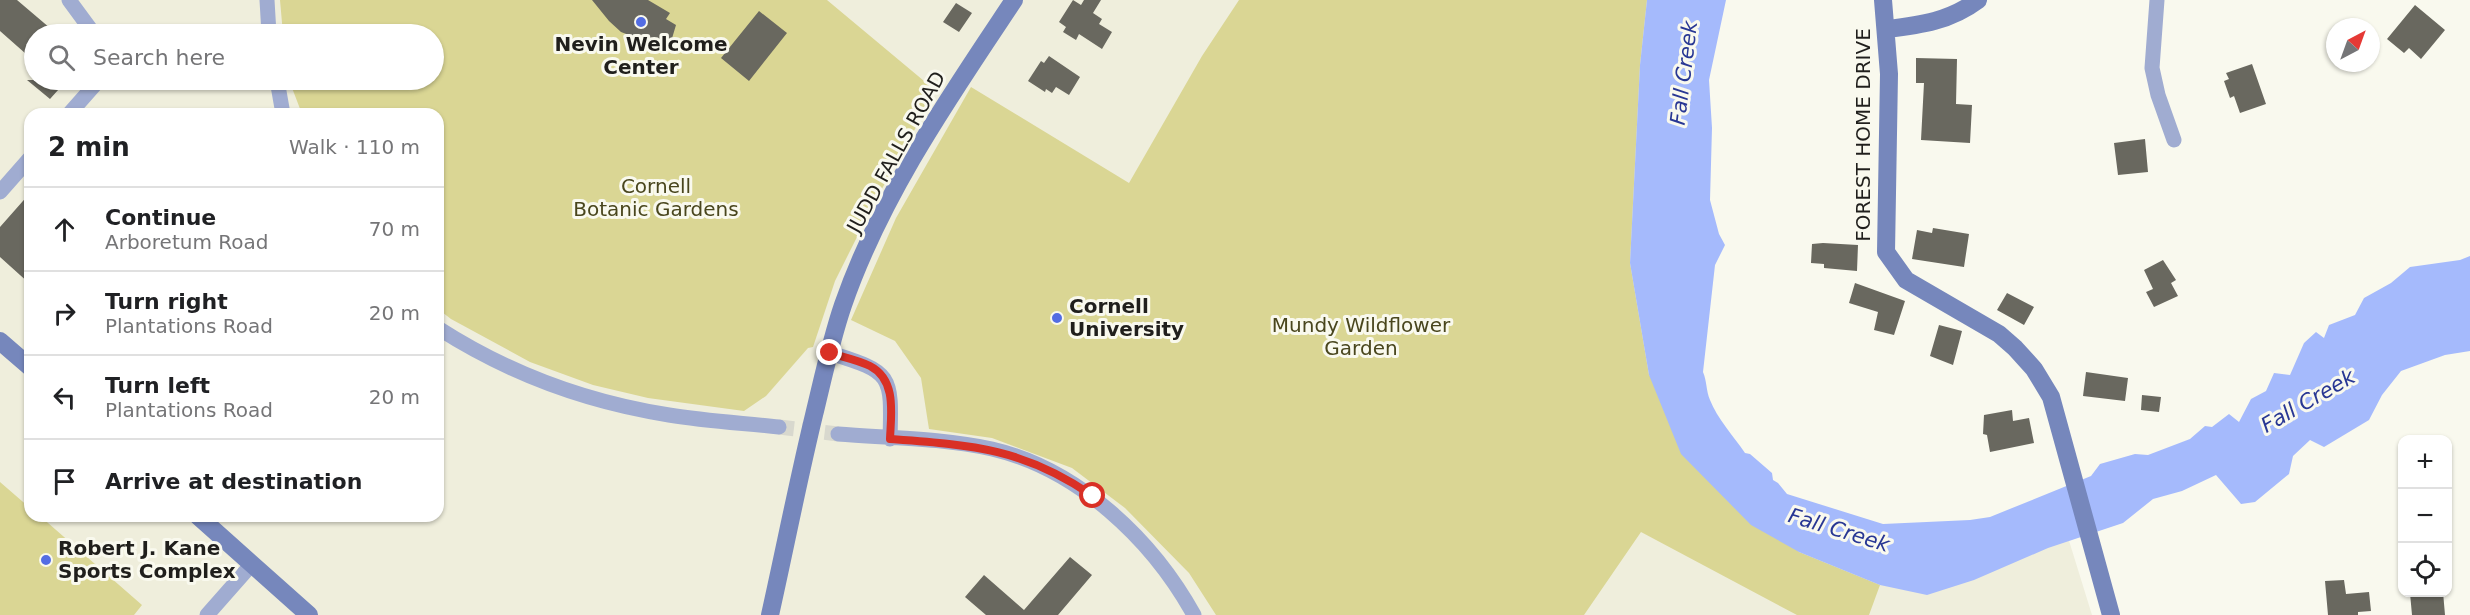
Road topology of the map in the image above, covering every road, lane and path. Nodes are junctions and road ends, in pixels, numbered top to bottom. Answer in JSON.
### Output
{"nodes":[{"id":1,"x":69,"y":0,"type":"edge"},
{"id":2,"x":267,"y":0,"type":"edge"},
{"id":3,"x":1014,"y":0,"type":"edge"},
{"id":4,"x":1883,"y":0,"type":"edge"},
{"id":5,"x":1978,"y":0,"type":"edge"},
{"id":6,"x":2157,"y":0,"type":"edge"},
{"id":7,"x":87,"y":24,"type":"edge"},
{"id":8,"x":268,"y":24,"type":"edge"},
{"id":9,"x":1887,"y":29,"type":"junction"},
{"id":10,"x":90,"y":90,"type":"edge"},
{"id":11,"x":279,"y":90,"type":"edge"},
{"id":12,"x":74,"y":108,"type":"edge"},
{"id":13,"x":282,"y":108,"type":"edge"},
{"id":14,"x":2174,"y":140,"type":"dead end"},
{"id":15,"x":24,"y":165,"type":"edge"},
{"id":16,"x":0,"y":192,"type":"edge"},
{"id":17,"x":444,"y":331,"type":"edge"},
{"id":18,"x":0,"y":341,"type":"edge"},
{"id":19,"x":830,"y":353,"type":"junction"},
{"id":20,"x":24,"y":362,"type":"edge"},
{"id":21,"x":779,"y":427,"type":"tunnel mouth"},
{"id":22,"x":838,"y":434,"type":"tunnel mouth"},
{"id":23,"x":890,"y":439,"type":"junction"},
{"id":24,"x":205,"y":522,"type":"edge"},
{"id":25,"x":252,"y":564,"type":"junction"},
{"id":26,"x":207,"y":615,"type":"edge"},
{"id":27,"x":309,"y":615,"type":"edge"},
{"id":28,"x":770,"y":615,"type":"edge"},
{"id":29,"x":1194,"y":615,"type":"edge"},
{"id":30,"x":2111,"y":615,"type":"edge"}],
"edges":[{"from":1,"to":7,"type":"street"},
{"from":2,"to":8,"type":"street"},
{"from":3,"to":19,"type":"street","name":"JUDD FALLS ROAD"},
{"from":4,"to":9,"type":"street","name":"FOREST HOME DRIVE"},
{"from":5,"to":9,"type":"street"},
{"from":6,"to":14,"type":"street"},
{"from":9,"to":30,"type":"street","name":"FOREST HOME DRIVE"},
{"from":10,"to":12,"type":"street"},
{"from":11,"to":13,"type":"street"},
{"from":15,"to":16,"type":"street"},
{"from":17,"to":21,"type":"street"},
{"from":18,"to":20,"type":"street"},
{"from":19,"to":23,"type":"street"},
{"from":19,"to":28,"type":"street","name":"JUDD FALLS ROAD"},
{"from":22,"to":23,"type":"street"},
{"from":23,"to":29,"type":"street"},
{"from":24,"to":25,"type":"street"},
{"from":25,"to":26,"type":"street"},
{"from":25,"to":27,"type":"street"}]}
